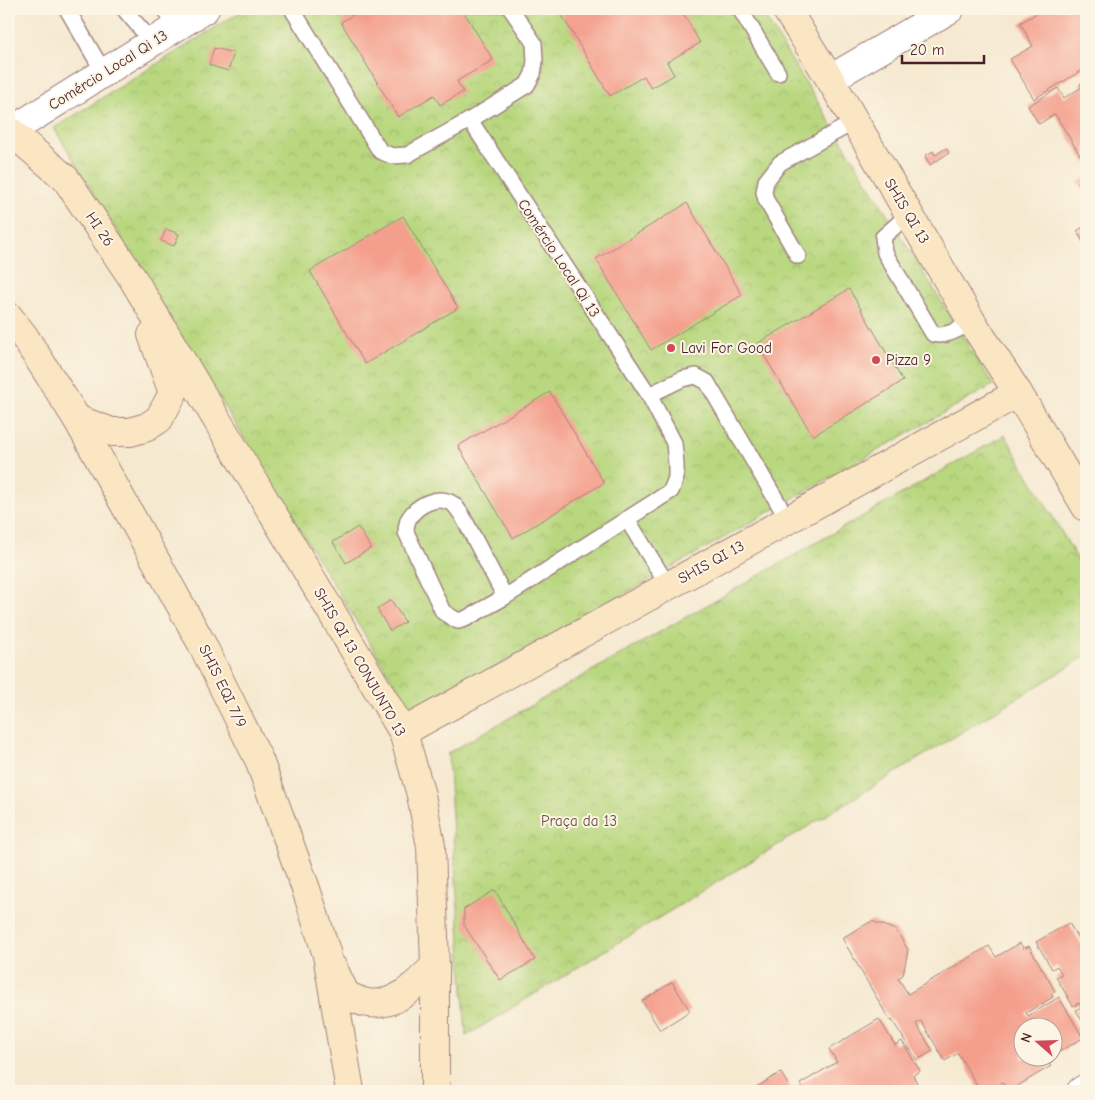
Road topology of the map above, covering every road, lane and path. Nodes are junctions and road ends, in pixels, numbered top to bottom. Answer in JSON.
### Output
{"nodes":[{"id":1,"x":67,"y":9,"type":"edge"},
{"id":2,"x":124,"y":9,"type":"edge"},
{"id":3,"x":205,"y":9,"type":"edge"},
{"id":4,"x":294,"y":9,"type":"edge"},
{"id":5,"x":511,"y":9,"type":"edge"},
{"id":6,"x":740,"y":9,"type":"edge"},
{"id":7,"x":786,"y":9,"type":"edge"},
{"id":8,"x":950,"y":9,"type":"edge"},
{"id":9,"x":170,"y":18,"type":"edge"},
{"id":10,"x":152,"y":42,"type":"junction"},
{"id":11,"x":104,"y":73,"type":"junction"},
{"id":12,"x":778,"y":73,"type":"dead end"},
{"id":13,"x":830,"y":79,"type":"junction"},
{"id":14,"x":470,"y":120,"type":"junction"},
{"id":15,"x":854,"y":122,"type":"junction"},
{"id":16,"x":10,"y":131,"type":"edge"},
{"id":17,"x":909,"y":214,"type":"junction"},
{"id":18,"x":798,"y":256,"type":"dead end"},
{"id":19,"x":133,"y":279,"type":"junction"},
{"id":20,"x":9,"y":318,"type":"edge"},
{"id":21,"x":972,"y":322,"type":"junction"},
{"id":22,"x":1018,"y":393,"type":"junction"},
{"id":23,"x":649,"y":395,"type":"junction"},
{"id":24,"x":77,"y":419,"type":"junction"},
{"id":25,"x":1086,"y":507,"type":"edge"},
{"id":26,"x":627,"y":520,"type":"junction"},
{"id":27,"x":788,"y":520,"type":"junction"},
{"id":28,"x":668,"y":586,"type":"junction"},
{"id":29,"x":505,"y":597,"type":"junction"},
{"id":30,"x":403,"y":732,"type":"junction"},
{"id":31,"x":327,"y":955,"type":"junction"},
{"id":32,"x":435,"y":966,"type":"junction"},
{"id":33,"x":1086,"y":1088,"type":"edge"},
{"id":34,"x":350,"y":1091,"type":"edge"},
{"id":35,"x":435,"y":1091,"type":"edge"},
{"id":36,"x":1081,"y":1091,"type":"edge"}],
"edges":[{"from":1,"to":11,"type":"lane"},
{"from":2,"to":10,"type":"lane"},
{"from":3,"to":9,"type":"street","name":"Comércio Local Qi 13"},
{"from":4,"to":14,"type":"lane"},
{"from":5,"to":14,"type":"lane"},
{"from":6,"to":12,"type":"lane"},
{"from":7,"to":13,"type":"street","name":"SHIS QI 13"},
{"from":8,"to":13,"type":"street"},
{"from":9,"to":10,"type":"street","name":"Comércio Local Qi 13"},
{"from":10,"to":11,"type":"street","name":"Comércio Local Qi 13"},
{"from":11,"to":16,"type":"street","name":"Comércio Local Qi 13"},
{"from":13,"to":15,"type":"street","name":"SHIS QI 13"},
{"from":14,"to":23,"type":"lane","name":"Comércio Local Qi 13"},
{"from":15,"to":17,"type":"street","name":"SHIS QI 13"},
{"from":15,"to":18,"type":"lane"},
{"from":16,"to":19,"type":"street","name":"HI 26"},
{"from":17,"to":21,"type":"street","name":"SHIS QI 13"},
{"from":17,"to":21,"type":"lane"},
{"from":19,"to":24,"type":"street"},
{"from":19,"to":30,"type":"street","name":"SHIS QI 13 CONJUNTO 13"},
{"from":20,"to":24,"type":"street","name":"SHIS EQI 7/9"},
{"from":21,"to":22,"type":"street","name":"SHIS QI 13"},
{"from":22,"to":25,"type":"street","name":"SHIS QI 13"},
{"from":22,"to":27,"type":"street","name":"SHIS QI 13"},
{"from":23,"to":26,"type":"lane","name":"Comércio Local Qi 13"},
{"from":23,"to":27,"type":"lane"},
{"from":24,"to":31,"type":"street","name":"SHIS EQI 7/9"},
{"from":26,"to":28,"type":"lane"},
{"from":26,"to":29,"type":"lane","name":"Comércio Local Qi 13"},
{"from":27,"to":28,"type":"street","name":"SHIS QI 13"},
{"from":28,"to":30,"type":"street","name":"SHIS QI 13"},
{"from":29,"to":29,"type":"lane","name":"Comércio Local Qi 13"},
{"from":30,"to":32,"type":"street","name":"SHIS QI 13 CONJUNTO 13"},
{"from":31,"to":32,"type":"street"},
{"from":31,"to":34,"type":"street","name":"SHIS EQI 7/9"},
{"from":32,"to":35,"type":"street","name":"SHIS QI 13 CONJUNTO 13"},
{"from":33,"to":36,"type":"street"}]}
